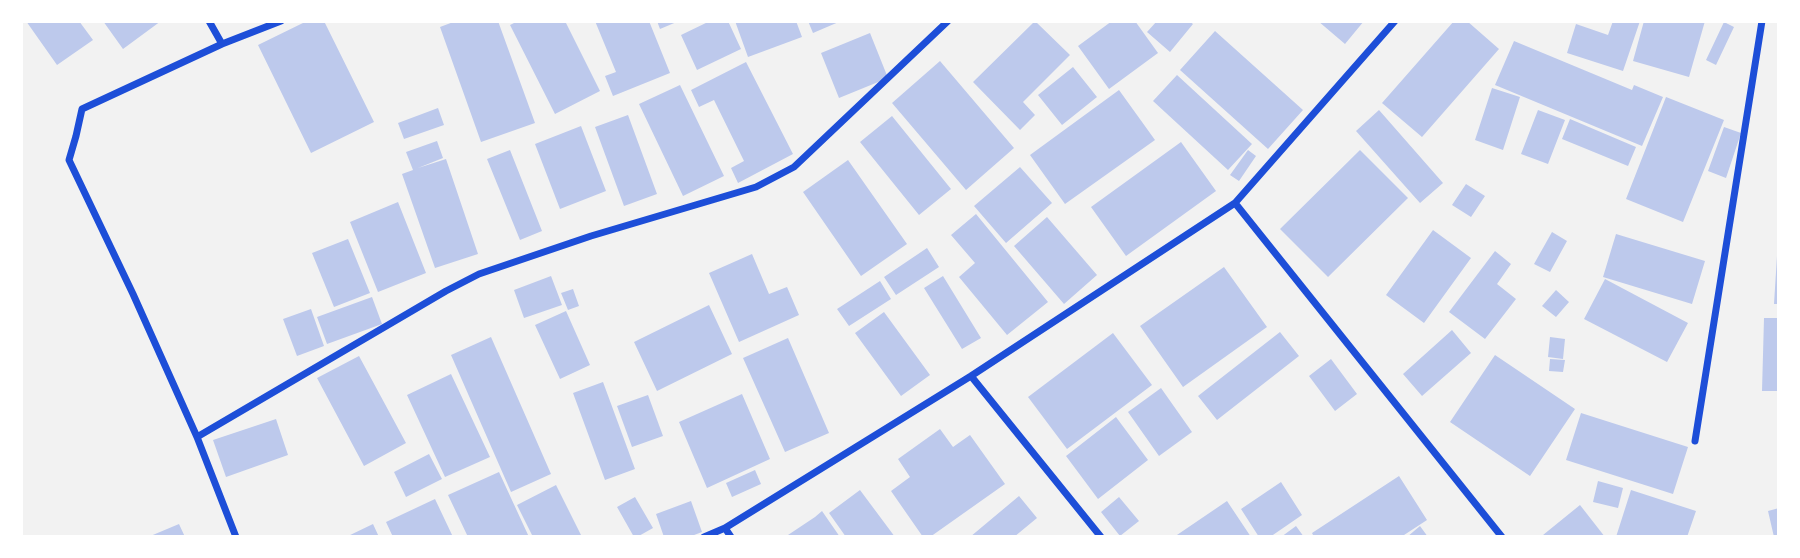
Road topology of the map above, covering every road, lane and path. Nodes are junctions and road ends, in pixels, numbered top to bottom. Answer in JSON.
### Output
{"nodes":[{"id":1,"x":209,"y":21,"type":"edge"},
{"id":2,"x":281,"y":21,"type":"edge"},
{"id":3,"x":1395,"y":21,"type":"edge"},
{"id":4,"x":1762,"y":21,"type":"edge"},
{"id":5,"x":942,"y":23,"type":"edge"},
{"id":6,"x":222,"y":44,"type":"junction"},
{"id":7,"x":1234,"y":203,"type":"junction"},
{"id":8,"x":971,"y":376,"type":"junction"},
{"id":9,"x":197,"y":437,"type":"junction"},
{"id":10,"x":1695,"y":441,"type":"dead end"},
{"id":11,"x":725,"y":528,"type":"junction"},
{"id":12,"x":236,"y":537,"type":"edge"},
{"id":13,"x":705,"y":537,"type":"edge"},
{"id":14,"x":731,"y":537,"type":"edge"},
{"id":15,"x":1101,"y":537,"type":"edge"},
{"id":16,"x":1502,"y":537,"type":"edge"}],
"edges":[{"from":1,"to":6,"type":"street"},
{"from":2,"to":6,"type":"street"},
{"from":3,"to":7,"type":"street"},
{"from":4,"to":10,"type":"street"},
{"from":5,"to":9,"type":"street"},
{"from":6,"to":9,"type":"street"},
{"from":7,"to":8,"type":"street"},
{"from":7,"to":16,"type":"street"},
{"from":8,"to":11,"type":"street"},
{"from":8,"to":15,"type":"street"},
{"from":9,"to":12,"type":"street"},
{"from":11,"to":13,"type":"street"},
{"from":11,"to":14,"type":"street"}]}
